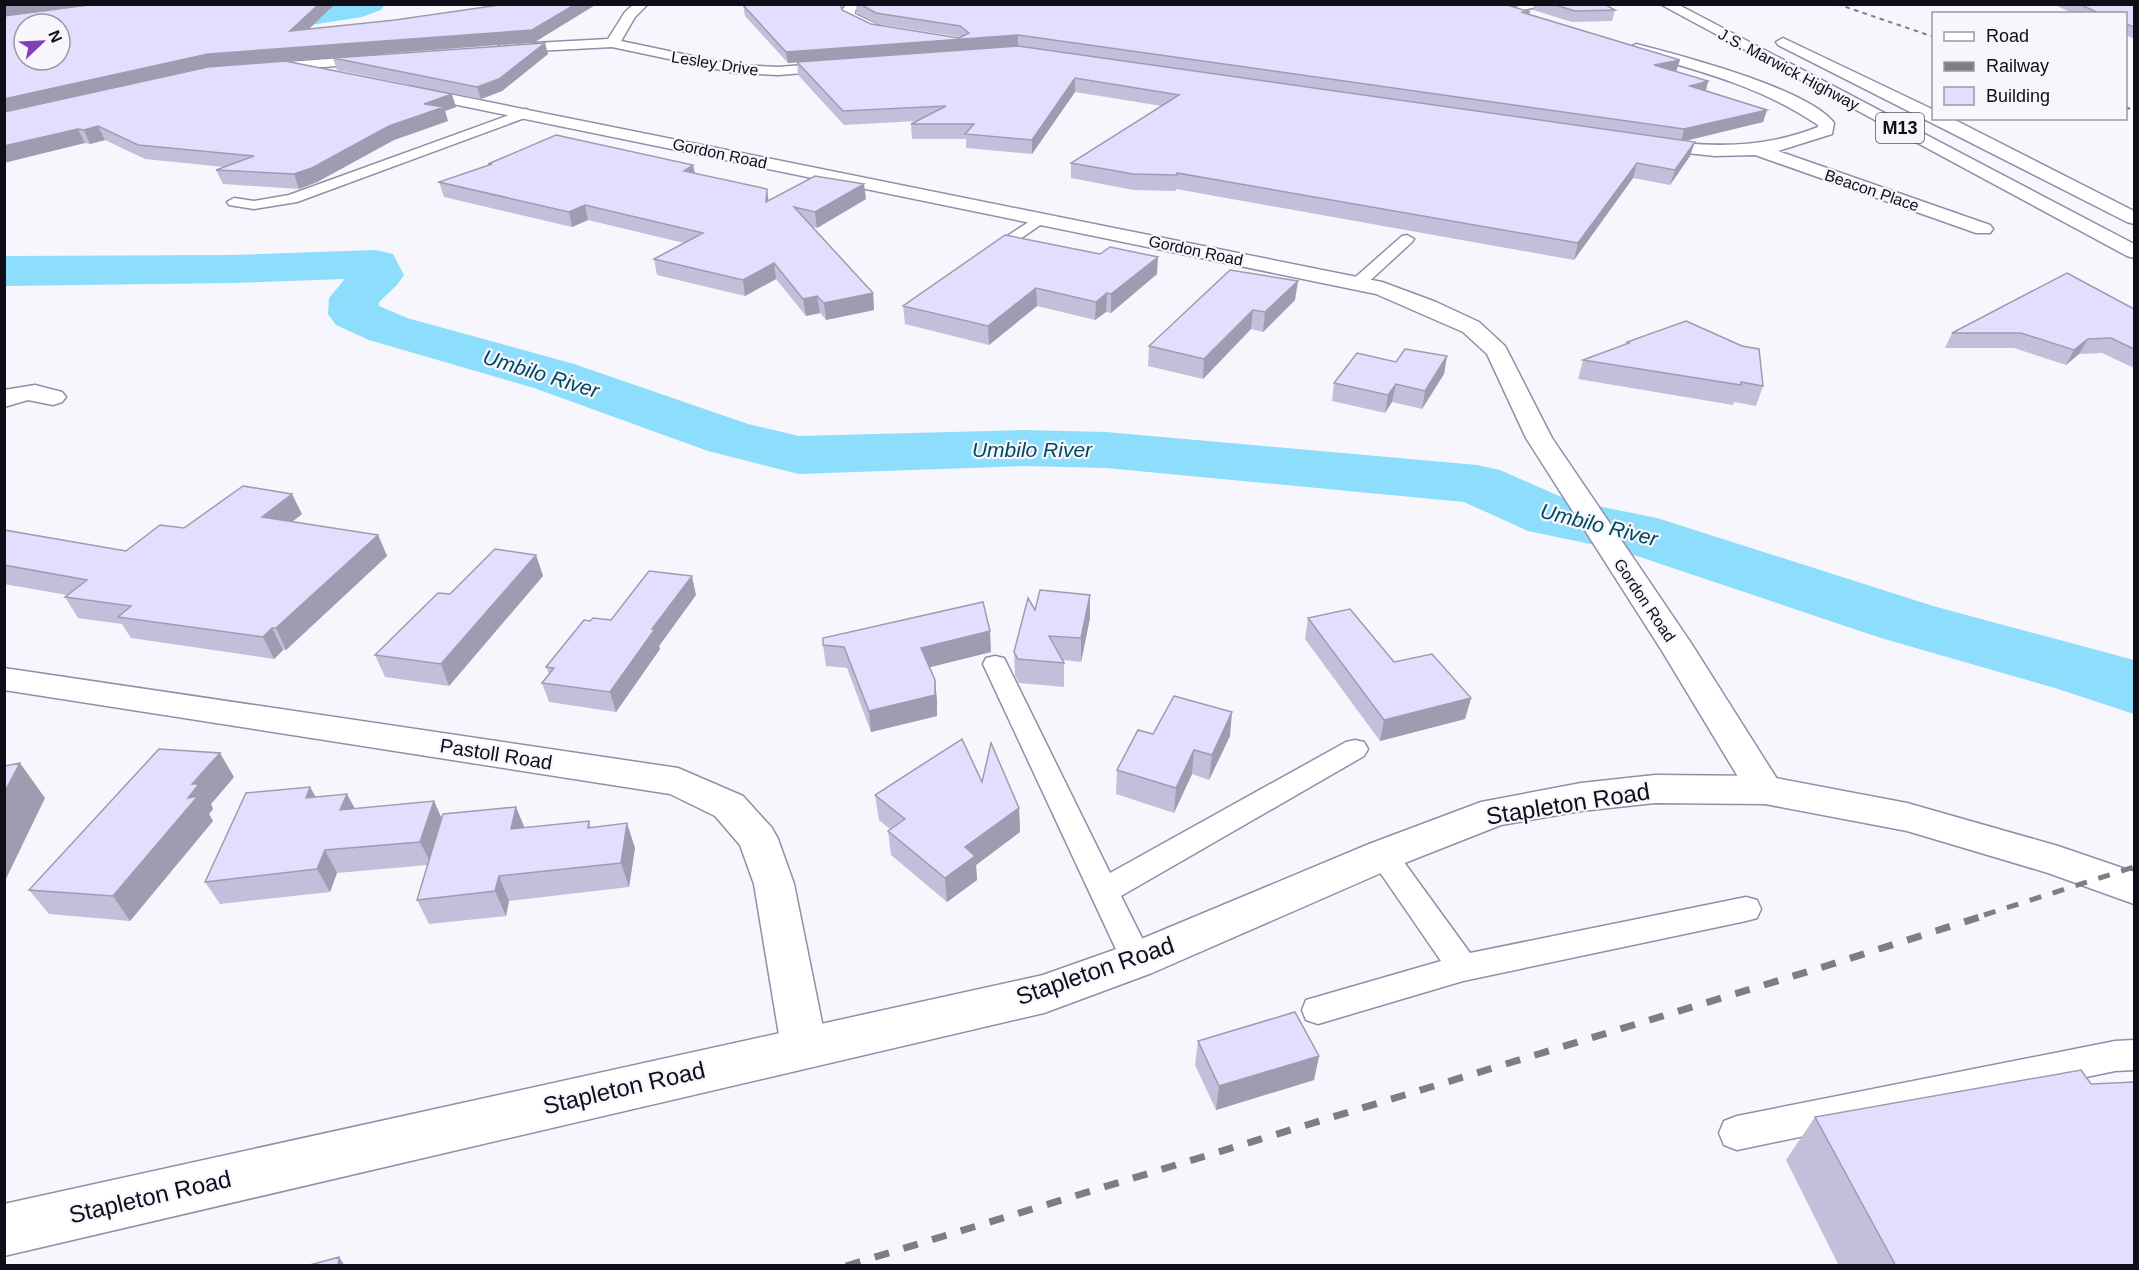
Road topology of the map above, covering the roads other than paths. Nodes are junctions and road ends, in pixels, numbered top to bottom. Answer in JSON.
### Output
{"nodes":[{"id":1,"x":642,"y":4,"type":"edge"},
{"id":2,"x":855,"y":4,"type":"edge"},
{"id":3,"x":1666,"y":4,"type":"edge"},
{"id":4,"x":1544,"y":5,"type":"edge"},
{"id":5,"x":1505,"y":9,"type":"joint"},
{"id":6,"x":1544,"y":21,"type":"edge"},
{"id":7,"x":898,"y":34,"type":"edge"},
{"id":8,"x":1775,"y":37,"type":"dead end"},
{"id":9,"x":612,"y":44,"type":"junction"},
{"id":10,"x":1624,"y":45,"type":"edge"},
{"id":11,"x":484,"y":51,"type":"edge"},
{"id":12,"x":861,"y":64,"type":"edge"},
{"id":13,"x":286,"y":66,"type":"junction"},
{"id":14,"x":242,"y":70,"type":"edge"},
{"id":15,"x":379,"y":72,"type":"edge"},
{"id":16,"x":359,"y":80,"type":"edge"},
{"id":17,"x":392,"y":87,"type":"edge"},
{"id":18,"x":526,"y":113,"type":"junction"},
{"id":19,"x":1932,"y":116,"type":"edge"},
{"id":20,"x":1939,"y":120,"type":"edge"},
{"id":21,"x":1635,"y":142,"type":"edge"},
{"id":22,"x":1761,"y":151,"type":"junction"},
{"id":23,"x":234,"y":202,"type":"dead end"},
{"id":24,"x":1041,"y":218,"type":"junction"},
{"id":25,"x":2134,"y":218,"type":"edge"},
{"id":26,"x":1983,"y":229,"type":"dead end"},
{"id":27,"x":1407,"y":239,"type":"dead end"},
{"id":28,"x":2134,"y":252,"type":"edge"},
{"id":29,"x":978,"y":262,"type":"edge"},
{"id":30,"x":1357,"y":284,"type":"junction"},
{"id":31,"x":53,"y":397,"type":"dead end"},
{"id":32,"x":4,"y":399,"type":"edge"},
{"id":33,"x":995,"y":664,"type":"dead end"},
{"id":34,"x":4,"y":679,"type":"edge"},
{"id":35,"x":1355,"y":749,"type":"dead end"},
{"id":36,"x":1765,"y":790,"type":"junction"},
{"id":37,"x":1383,"y":855,"type":"junction"},
{"id":38,"x":2134,"y":888,"type":"edge"},
{"id":39,"x":1104,"y":891,"type":"junction"},
{"id":40,"x":1746,"y":909,"type":"dead end"},
{"id":41,"x":1137,"y":960,"type":"junction"},
{"id":42,"x":1463,"y":968,"type":"junction"},
{"id":43,"x":1318,"y":1010,"type":"dead end"},
{"id":44,"x":804,"y":1047,"type":"junction"},
{"id":45,"x":2134,"y":1055,"type":"edge"},
{"id":46,"x":1737,"y":1133,"type":"dead end"},
{"id":47,"x":4,"y":1230,"type":"edge"}],
"edges":[{"from":1,"to":9,"type":"main road"},
{"from":2,"to":7,"type":"main road"},
{"from":3,"to":28,"type":"main road","name":"J.S. Marwick Highway","number":"M13"},
{"from":4,"to":5,"type":"lane"},
{"from":5,"to":6,"type":"main road"},
{"from":8,"to":19,"type":"main road","name":"J.S. Marwick Highway","number":"M13"},
{"from":9,"to":11,"type":"main road","name":"Lesley Drive"},
{"from":9,"to":12,"type":"main road","name":"Lesley Drive"},
{"from":10,"to":22,"type":"main road"},
{"from":13,"to":14,"type":"main road"},
{"from":13,"to":15,"type":"main road"},
{"from":13,"to":16,"type":"main road"},
{"from":17,"to":18,"type":"main road","name":"Gordon Road"},
{"from":18,"to":23,"type":"lane"},
{"from":18,"to":24,"type":"main road","name":"Gordon Road"},
{"from":20,"to":25,"type":"main road","name":"J.S. Marwick Highway","number":"M13"},
{"from":21,"to":22,"type":"main road"},
{"from":22,"to":26,"type":"main road","name":"Beacon Place"},
{"from":24,"to":29,"type":"lane"},
{"from":24,"to":30,"type":"main road","name":"Gordon Road"},
{"from":27,"to":30,"type":"lane"},
{"from":30,"to":36,"type":"main road","name":"Gordon Road"},
{"from":31,"to":32,"type":"main road"},
{"from":33,"to":39,"type":"lane"},
{"from":34,"to":44,"type":"main road","name":"Pastoll Road"},
{"from":35,"to":39,"type":"lane"},
{"from":36,"to":37,"type":"main road","name":"Stapleton Road"},
{"from":36,"to":38,"type":"main road","name":"Stapleton Road"},
{"from":37,"to":41,"type":"main road","name":"Stapleton Road"},
{"from":37,"to":42,"type":"lane"},
{"from":39,"to":41,"type":"lane"},
{"from":40,"to":42,"type":"lane"},
{"from":41,"to":44,"type":"main road","name":"Stapleton Road"},
{"from":42,"to":43,"type":"lane"},
{"from":44,"to":47,"type":"main road","name":"Stapleton Road"},
{"from":45,"to":46,"type":"lane"}]}
